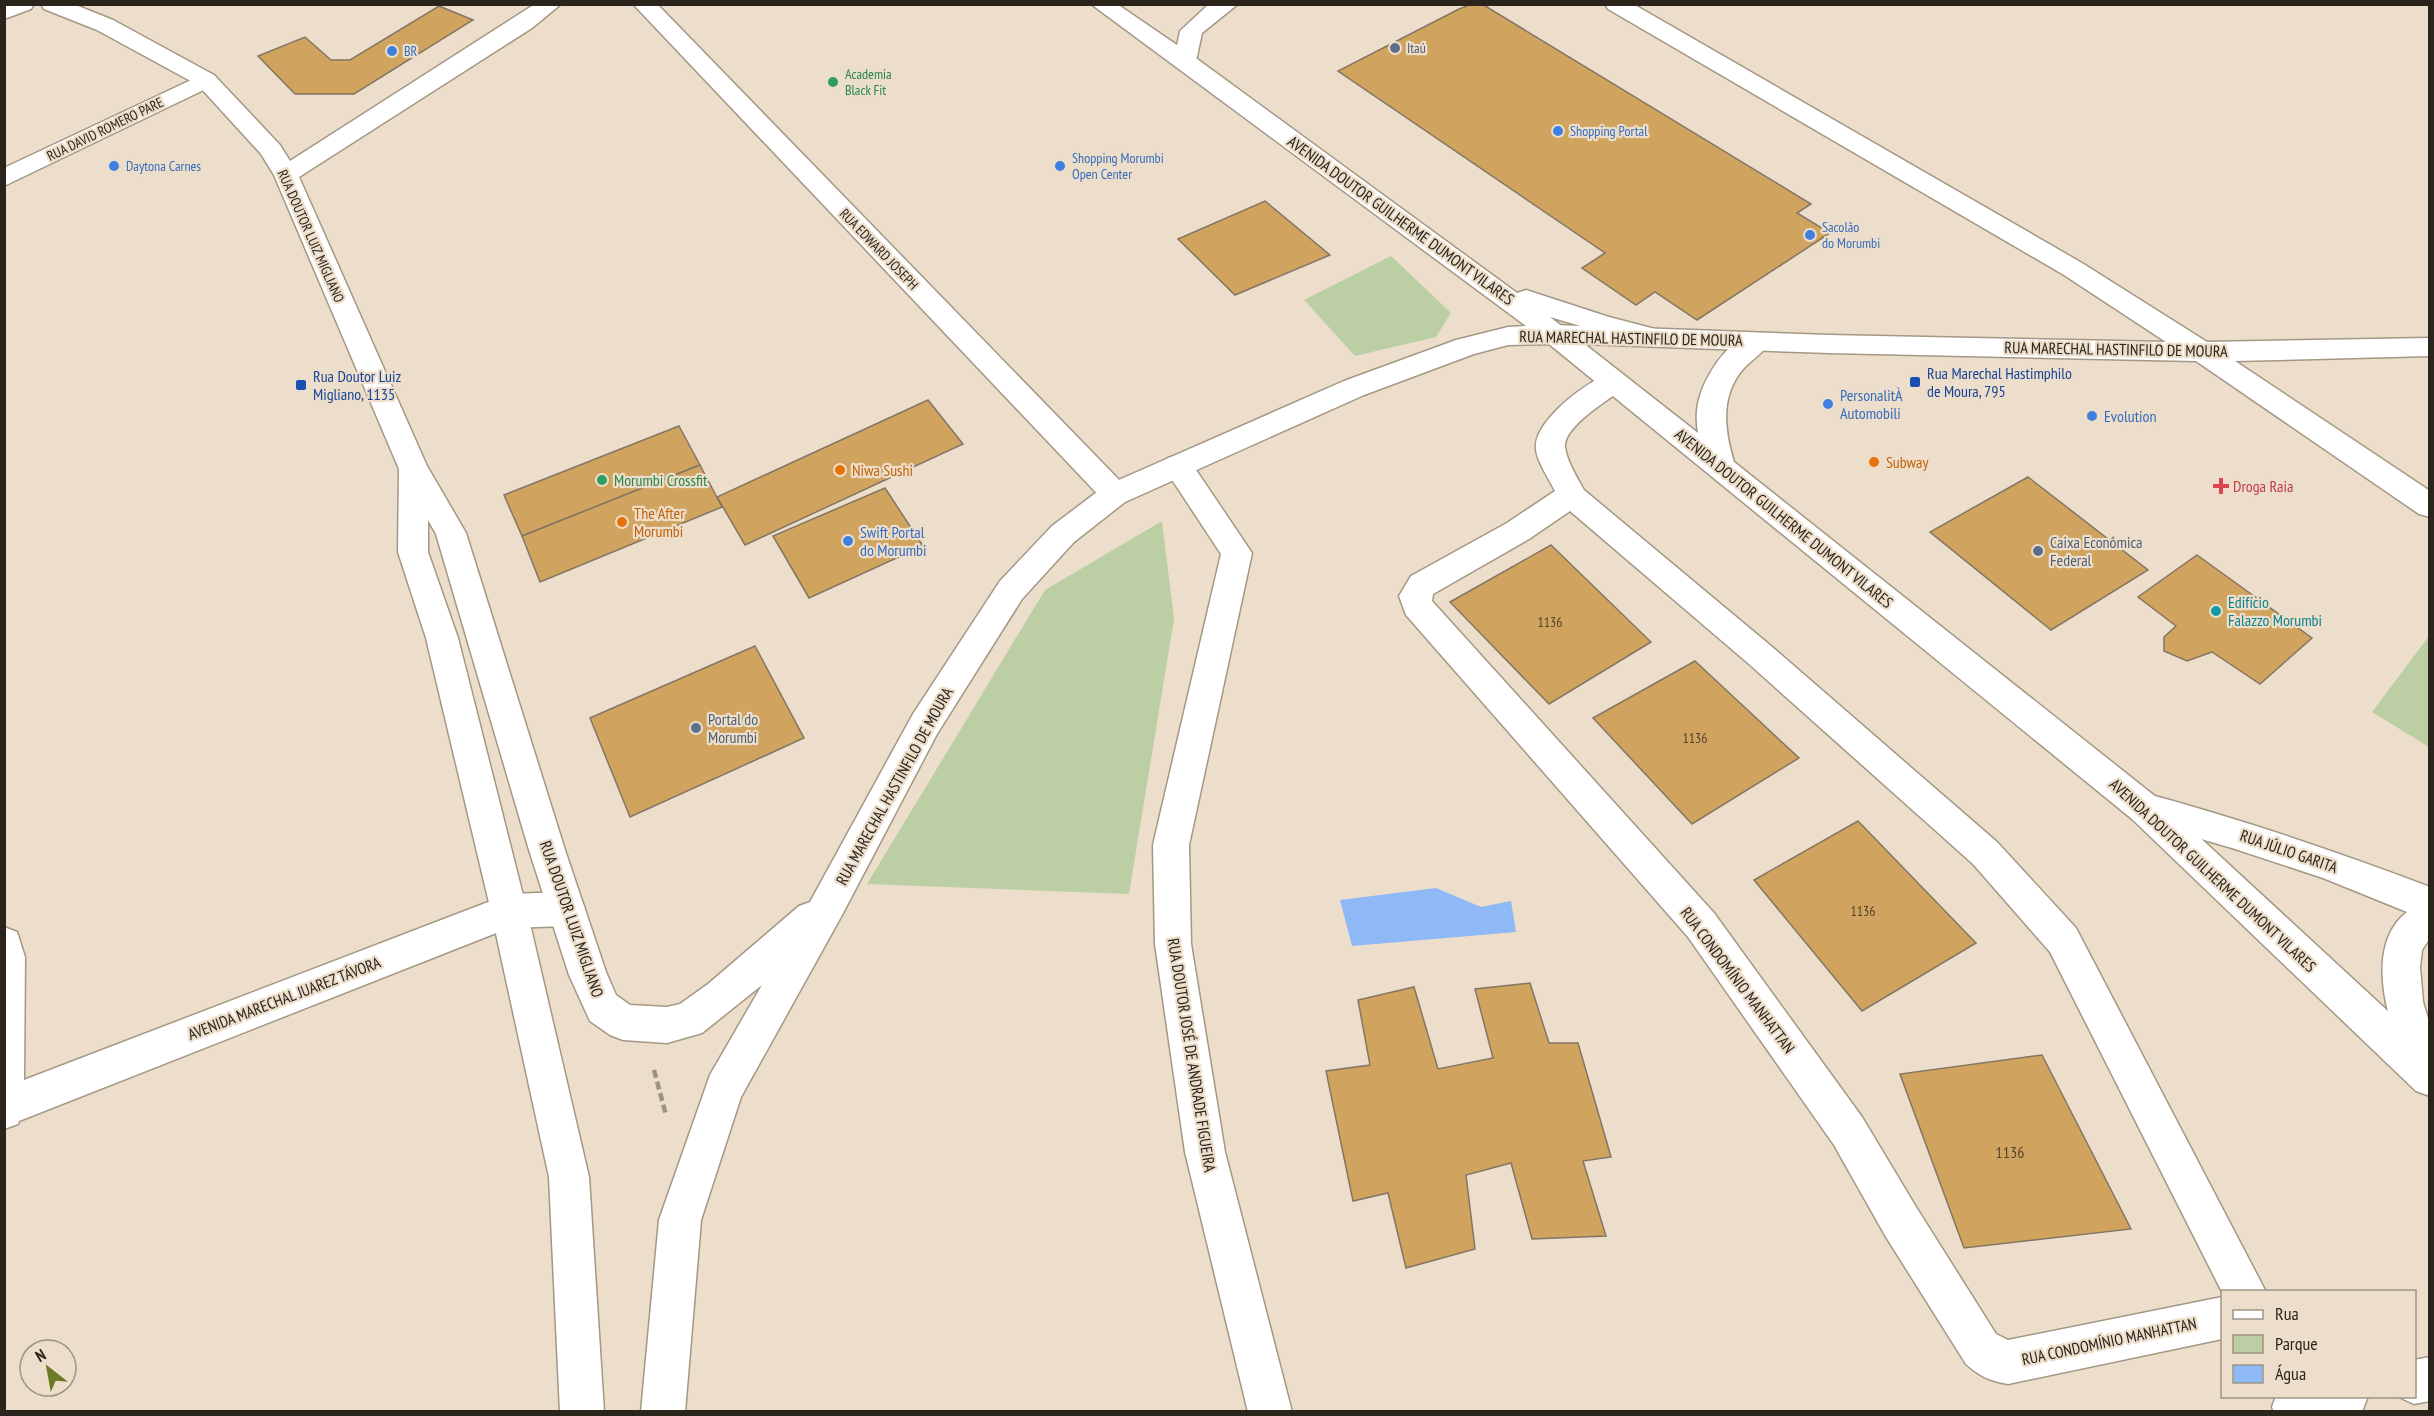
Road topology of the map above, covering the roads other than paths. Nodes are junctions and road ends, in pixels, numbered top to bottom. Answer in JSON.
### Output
{"nodes":[{"id":1,"x":23,"y":4,"type":"edge"},
{"id":2,"x":52,"y":4,"type":"edge"},
{"id":3,"x":550,"y":4,"type":"edge"},
{"id":4,"x":644,"y":4,"type":"edge"},
{"id":5,"x":1102,"y":4,"type":"edge"},
{"id":6,"x":1227,"y":4,"type":"edge"},
{"id":7,"x":1616,"y":4,"type":"edge"},
{"id":8,"x":4,"y":13,"type":"edge"},
{"id":9,"x":1185,"y":61,"type":"junction"},
{"id":10,"x":206,"y":80,"type":"junction"},
{"id":11,"x":286,"y":175,"type":"junction"},
{"id":12,"x":4,"y":178,"type":"edge"},
{"id":13,"x":1480,"y":278,"type":"junction"},
{"id":14,"x":1555,"y":334,"type":"junction"},
{"id":15,"x":1649,"y":337,"type":"junction"},
{"id":16,"x":1757,"y":341,"type":"junction"},
{"id":17,"x":2419,"y":347,"type":"edge"},
{"id":18,"x":2201,"y":352,"type":"junction"},
{"id":19,"x":2430,"y":375,"type":"edge"},
{"id":20,"x":1613,"y":382,"type":"junction"},
{"id":21,"x":1178,"y":466,"type":"junction"},
{"id":22,"x":1721,"y":466,"type":"junction"},
{"id":23,"x":413,"y":468,"type":"junction"},
{"id":24,"x":1115,"y":494,"type":"junction"},
{"id":25,"x":1572,"y":495,"type":"junction"},
{"id":26,"x":2430,"y":506,"type":"edge"},
{"id":27,"x":2144,"y":808,"type":"junction"},
{"id":28,"x":829,"y":903,"type":"junction"},
{"id":29,"x":2430,"y":904,"type":"edge"},
{"id":30,"x":567,"y":909,"type":"junction"},
{"id":31,"x":509,"y":911,"type":"junction"},
{"id":32,"x":2430,"y":916,"type":"edge"},
{"id":33,"x":4,"y":944,"type":"edge"},
{"id":34,"x":2430,"y":1065,"type":"edge"},
{"id":35,"x":2430,"y":1077,"type":"edge"},
{"id":36,"x":5,"y":1108,"type":"edge"},
{"id":37,"x":2244,"y":1290,"type":"edge"},
{"id":38,"x":2221,"y":1318,"type":"edge"},
{"id":39,"x":2334,"y":1398,"type":"edge"},
{"id":40,"x":2293,"y":1405,"type":"edge"},
{"id":41,"x":582,"y":1412,"type":"edge"},
{"id":42,"x":663,"y":1412,"type":"edge"},
{"id":43,"x":1270,"y":1412,"type":"edge"}],
"edges":[{"from":1,"to":8,"type":"street"},
{"from":2,"to":10,"type":"street","name":"RUA DOUTOR LUIZ MIGLIANO"},
{"from":3,"to":11,"type":"street"},
{"from":4,"to":24,"type":"street","name":"RUA EDWARD JOSEPH"},
{"from":5,"to":9,"type":"street","name":"AVENIDA DOUTOR GUILHERME DUMONT VILARES"},
{"from":6,"to":9,"type":"street"},
{"from":7,"to":18,"type":"street"},
{"from":9,"to":13,"type":"street","name":"AVENIDA DOUTOR GUILHERME DUMONT VILARES"},
{"from":10,"to":11,"type":"street","name":"RUA DOUTOR LUIZ MIGLIANO"},
{"from":10,"to":12,"type":"street","name":"RUA DAVID ROMERO PARE"},
{"from":11,"to":23,"type":"street","name":"RUA DOUTOR LUIZ MIGLIANO"},
{"from":13,"to":14,"type":"street","name":"AVENIDA DOUTOR GUILHERME DUMONT VILARES"},
{"from":13,"to":15,"type":"street"},
{"from":14,"to":15,"type":"street","name":"RUA MARECHAL HASTINFILO DE MOURA"},
{"from":14,"to":20,"type":"street","name":"AVENIDA DOUTOR GUILHERME DUMONT VILARES"},
{"from":14,"to":21,"type":"street","name":"RUA MARECHAL HASTINFILO DE MOURA"},
{"from":15,"to":16,"type":"street","name":"RUA MARECHAL HASTINFILO DE MOURA"},
{"from":16,"to":18,"type":"street","name":"RUA MARECHAL HASTINFILO DE MOURA"},
{"from":16,"to":22,"type":"street"},
{"from":17,"to":18,"type":"street","name":"RUA MARECHAL HASTINFILO DE MOURA"},
{"from":17,"to":19,"type":"street"},
{"from":18,"to":26,"type":"street"},
{"from":20,"to":22,"type":"street","name":"AVENIDA DOUTOR GUILHERME DUMONT VILARES"},
{"from":20,"to":25,"type":"street"},
{"from":21,"to":24,"type":"street","name":"RUA MARECHAL HASTINFILO DE MOURA"},
{"from":21,"to":43,"type":"street","name":"RUA DOUTOR JOSÉ DE ANDRADE FIGUEIRA"},
{"from":22,"to":27,"type":"street","name":"AVENIDA DOUTOR GUILHERME DUMONT VILARES"},
{"from":23,"to":30,"type":"street","name":"RUA DOUTOR LUIZ MIGLIANO"},
{"from":23,"to":31,"type":"street","name":"RUA DOUTOR LUIZ MIGLIANO"},
{"from":24,"to":28,"type":"street","name":"RUA MARECHAL HASTINFILO DE MOURA"},
{"from":25,"to":37,"type":"street"},
{"from":25,"to":38,"type":"street","name":"RUA CONDOMÍNIO MANHATTAN"},
{"from":27,"to":29,"type":"street","name":"RUA JÚLIO GARITA"},
{"from":27,"to":35,"type":"street","name":"AVENIDA DOUTOR GUILHERME DUMONT VILARES"},
{"from":28,"to":30,"type":"street","name":"RUA DOUTOR LUIZ MIGLIANO"},
{"from":28,"to":42,"type":"street"},
{"from":30,"to":31,"type":"street","name":"AVENIDA MARECHAL JUAREZ TÁVORA"},
{"from":31,"to":36,"type":"street","name":"AVENIDA MARECHAL JUAREZ TÁVORA"},
{"from":31,"to":41,"type":"street","name":"RUA DOUTOR LUIZ MIGLIANO"},
{"from":32,"to":34,"type":"street"},
{"from":33,"to":36,"type":"street"},
{"from":39,"to":40,"type":"street"}]}
